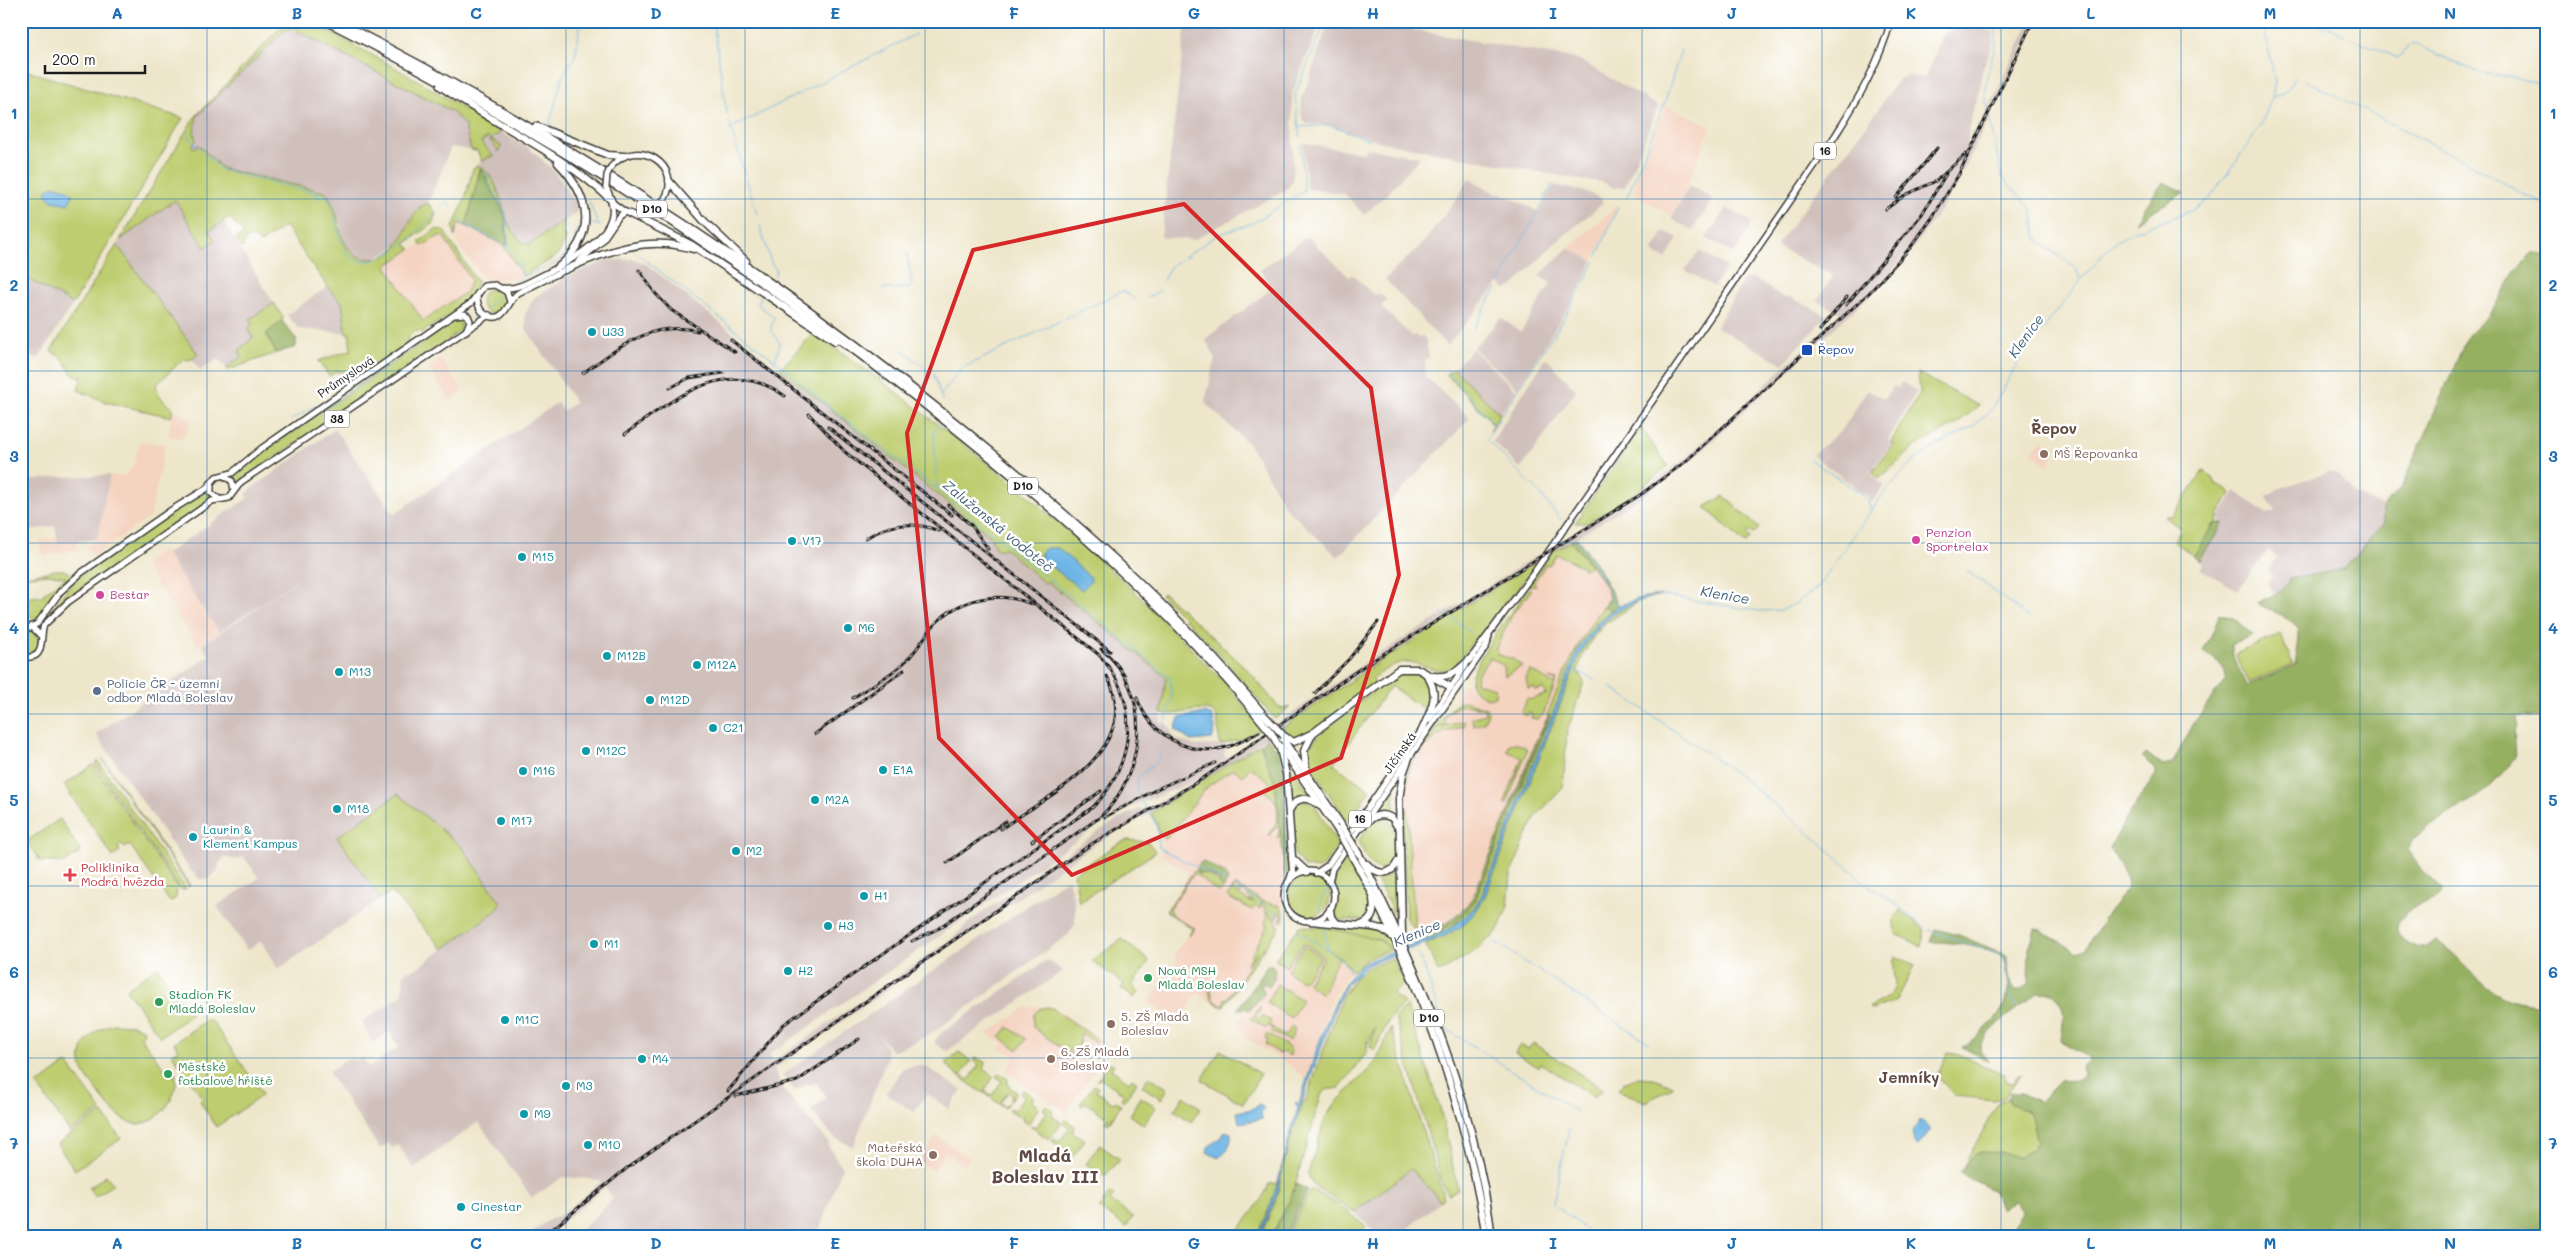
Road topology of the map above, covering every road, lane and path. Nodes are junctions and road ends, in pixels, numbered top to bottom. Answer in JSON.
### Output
{"nodes":[{"id":1,"x":325,"y":21,"type":"edge"},
{"id":2,"x":337,"y":21,"type":"edge"},
{"id":3,"x":1891,"y":21,"type":"edge"},
{"id":4,"x":416,"y":69,"type":"junction"},
{"id":5,"x":510,"y":115,"type":"junction"},
{"id":6,"x":540,"y":148,"type":"junction"},
{"id":7,"x":624,"y":156,"type":"junction"},
{"id":8,"x":669,"y":181,"type":"junction"},
{"id":9,"x":610,"y":200,"type":"junction"},
{"id":10,"x":626,"y":213,"type":"junction"},
{"id":11,"x":712,"y":259,"type":"junction"},
{"id":12,"x":557,"y":268,"type":"junction"},
{"id":13,"x":565,"y":270,"type":"junction"},
{"id":14,"x":762,"y":275,"type":"junction"},
{"id":15,"x":503,"y":288,"type":"junction"},
{"id":16,"x":478,"y":293,"type":"junction"},
{"id":17,"x":510,"y":302,"type":"junction"},
{"id":18,"x":489,"y":316,"type":"junction"},
{"id":19,"x":453,"y":317,"type":"junction"},
{"id":20,"x":466,"y":332,"type":"junction"},
{"id":21,"x":876,"y":367,"type":"junction"},
{"id":22,"x":224,"y":476,"type":"junction"},
{"id":23,"x":212,"y":482,"type":"junction"},
{"id":24,"x":234,"y":492,"type":"junction"},
{"id":25,"x":220,"y":499,"type":"junction"},
{"id":26,"x":30,"y":627,"type":"junction"},
{"id":27,"x":21,"y":628,"type":"edge"},
{"id":28,"x":1489,"y":636,"type":"junction"},
{"id":29,"x":42,"y":638,"type":"junction"},
{"id":30,"x":21,"y":656,"type":"edge"},
{"id":31,"x":1473,"y":656,"type":"junction"},
{"id":32,"x":1425,"y":673,"type":"junction"},
{"id":33,"x":1433,"y":676,"type":"junction"},
{"id":34,"x":1453,"y":688,"type":"junction"},
{"id":35,"x":1262,"y":716,"type":"junction"},
{"id":36,"x":1422,"y":730,"type":"junction"},
{"id":37,"x":1314,"y":733,"type":"junction"},
{"id":38,"x":1280,"y":739,"type":"junction"},
{"id":39,"x":1410,"y":755,"type":"junction"},
{"id":40,"x":1307,"y":772,"type":"junction"},
{"id":41,"x":1289,"y":812,"type":"junction"},
{"id":42,"x":1327,"y":812,"type":"junction"},
{"id":43,"x":1339,"y":826,"type":"junction"},
{"id":44,"x":1359,"y":829,"type":"junction"},
{"id":45,"x":1398,"y":830,"type":"junction"},
{"id":46,"x":1291,"y":857,"type":"junction"},
{"id":47,"x":1357,"y":858,"type":"junction"},
{"id":48,"x":1399,"y":858,"type":"junction"},
{"id":49,"x":1307,"y":872,"type":"junction"},
{"id":50,"x":1316,"y":873,"type":"junction"},
{"id":51,"x":1290,"y":880,"type":"junction"},
{"id":52,"x":1329,"y":882,"type":"junction"},
{"id":53,"x":1369,"y":886,"type":"junction"},
{"id":54,"x":1330,"y":909,"type":"junction"},
{"id":55,"x":1310,"y":921,"type":"junction"},
{"id":56,"x":1338,"y":923,"type":"junction"},
{"id":57,"x":1360,"y":925,"type":"junction"},
{"id":58,"x":1399,"y":940,"type":"junction"},
{"id":59,"x":1408,"y":959,"type":"junction"},
{"id":60,"x":1486,"y":1236,"type":"edge"},
{"id":61,"x":1492,"y":1236,"type":"edge"}],
"edges":[{"from":1,"to":4,"type":"highway","number":"D10"},
{"from":2,"to":5,"type":"highway","number":"D10"},
{"from":3,"to":28,"type":"main road","name":"Jičínská","number":"16"},
{"from":4,"to":6,"type":"highway","number":"D10"},
{"from":4,"to":21,"type":"highway","number":"D10"},
{"from":5,"to":7,"type":"highway"},
{"from":5,"to":14,"type":"highway","number":"D10"},
{"from":6,"to":9,"type":"highway"},
{"from":6,"to":12,"type":"highway"},
{"from":7,"to":8,"type":"main road"},
{"from":7,"to":9,"type":"main road","bridge":true},
{"from":8,"to":10,"type":"main road","bridge":true},
{"from":8,"to":14,"type":"highway"},
{"from":9,"to":10,"type":"main road"},
{"from":9,"to":12,"type":"main road"},
{"from":10,"to":11,"type":"highway"},
{"from":10,"to":13,"type":"main road","number":"38"},
{"from":11,"to":13,"type":"highway"},
{"from":11,"to":21,"type":"highway"},
{"from":12,"to":15,"type":"main road"},
{"from":13,"to":17,"type":"main road","number":"38"},
{"from":14,"to":35,"type":"highway","number":"D10"},
{"from":15,"to":16,"type":"main road"},
{"from":15,"to":17,"type":"main road"},
{"from":16,"to":18,"type":"main road"},
{"from":16,"to":19,"type":"main road","name":"Průmyslová","number":"38"},
{"from":17,"to":18,"type":"main road","number":"38"},
{"from":18,"to":20,"type":"main road","number":"38"},
{"from":19,"to":20,"type":"main road"},
{"from":19,"to":22,"type":"main road","name":"Průmyslová","number":"38"},
{"from":20,"to":24,"type":"main road","number":"38"},
{"from":21,"to":35,"type":"highway","number":"D10"},
{"from":22,"to":23,"type":"main road","name":"Průmyslová","number":"38"},
{"from":22,"to":24,"type":"main road"},
{"from":23,"to":25,"type":"main road"},
{"from":23,"to":26,"type":"main road","name":"Průmyslová","number":"38"},
{"from":24,"to":25,"type":"main road","number":"38"},
{"from":25,"to":29,"type":"main road","number":"38"},
{"from":26,"to":27,"type":"main road"},
{"from":26,"to":29,"type":"main road"},
{"from":28,"to":31,"type":"main road","name":"Jičínská","number":"16"},
{"from":28,"to":34,"type":"main road","name":"Jičínská","number":"16"},
{"from":29,"to":30,"type":"main road","number":"38"},
{"from":31,"to":33,"type":"highway"},
{"from":31,"to":34,"type":"main road","name":"Jičínská","number":"16"},
{"from":32,"to":33,"type":"highway"},
{"from":32,"to":36,"type":"highway"},
{"from":32,"to":37,"type":"highway"},
{"from":33,"to":34,"type":"highway"},
{"from":34,"to":36,"type":"main road","name":"Jičínská","number":"16"},
{"from":34,"to":39,"type":"main road","name":"Jičínská","number":"16"},
{"from":35,"to":38,"type":"highway","number":"D10","bridge":true},
{"from":35,"to":38,"type":"highway","number":"D10","bridge":true},
{"from":36,"to":50,"type":"main road","name":"Jičínská","number":"16"},
{"from":37,"to":38,"type":"highway"},
{"from":37,"to":40,"type":"highway"},
{"from":38,"to":40,"type":"highway","number":"D10"},
{"from":38,"to":41,"type":"highway"},
{"from":38,"to":42,"type":"highway","number":"D10"},
{"from":39,"to":44,"type":"main road","name":"Jičínská"},
{"from":39,"to":45,"type":"highway","number":"16"},
{"from":40,"to":43,"type":"highway","number":"D10"},
{"from":41,"to":42,"type":"highway"},
{"from":41,"to":46,"type":"highway"},
{"from":42,"to":43,"type":"highway","number":"D10"},
{"from":43,"to":47,"type":"highway","number":"D10","bridge":true},
{"from":44,"to":45,"type":"highway"},
{"from":44,"to":52,"type":"main road","name":"Jičínská"},
{"from":45,"to":48,"type":"highway","number":"16"},
{"from":46,"to":49,"type":"highway"},
{"from":46,"to":51,"type":"highway"},
{"from":47,"to":48,"type":"highway"},
{"from":47,"to":53,"type":"highway","number":"D10"},
{"from":47,"to":58,"type":"highway","number":"D10"},
{"from":48,"to":58,"type":"highway","number":"16"},
{"from":49,"to":50,"type":"main road"},
{"from":49,"to":51,"type":"main road"},
{"from":50,"to":52,"type":"main road"},
{"from":51,"to":55,"type":"main road"},
{"from":52,"to":54,"type":"main road","name":"Jičínská"},
{"from":53,"to":57,"type":"highway"},
{"from":53,"to":58,"type":"highway","number":"D10"},
{"from":54,"to":55,"type":"main road"},
{"from":54,"to":56,"type":"highway"},
{"from":55,"to":56,"type":"highway"},
{"from":56,"to":57,"type":"highway"},
{"from":57,"to":58,"type":"highway"},
{"from":58,"to":59,"type":"highway","number":"D10"},
{"from":59,"to":60,"type":"highway","number":"D10"},
{"from":59,"to":61,"type":"highway","number":"D10"}]}
